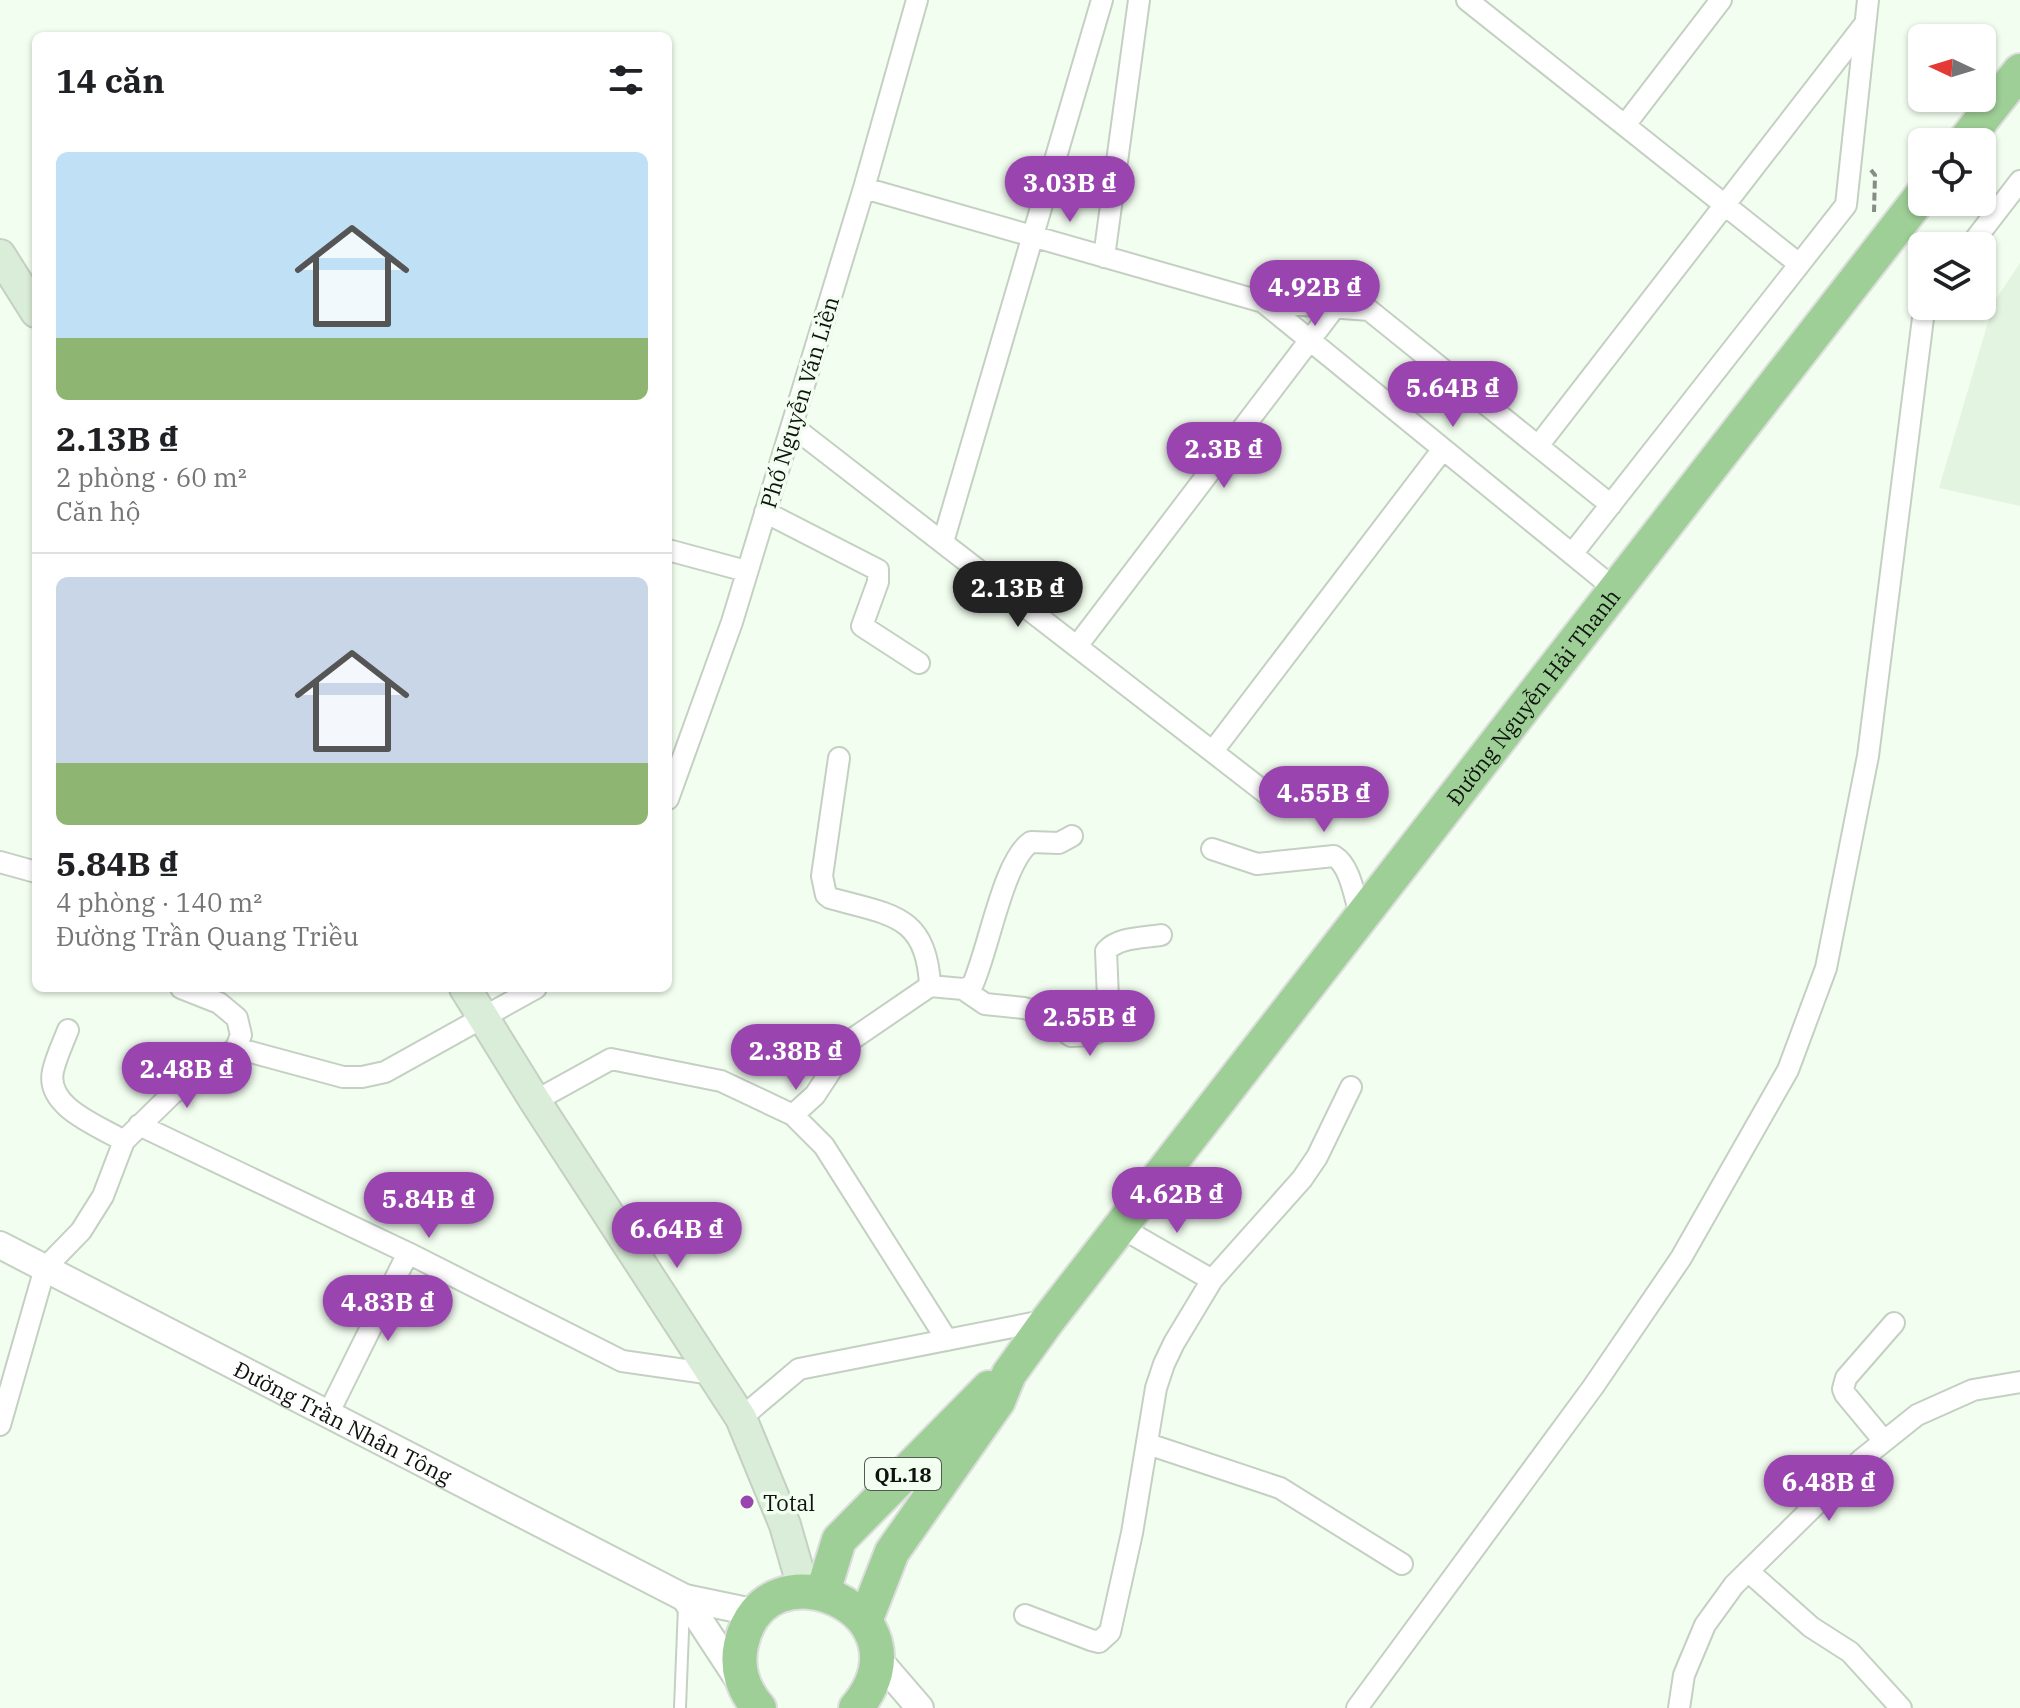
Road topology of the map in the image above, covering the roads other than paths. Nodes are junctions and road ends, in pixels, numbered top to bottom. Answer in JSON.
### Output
{"nodes":[{"id":1,"x":917,"y":0,"type":"edge"},
{"id":2,"x":1102,"y":0,"type":"edge"},
{"id":3,"x":1139,"y":0,"type":"edge"},
{"id":4,"x":1721,"y":0,"type":"edge"},
{"id":5,"x":1868,"y":0,"type":"edge"},
{"id":6,"x":1473,"y":2,"type":"edge"},
{"id":7,"x":1865,"y":23,"type":"junction"},
{"id":8,"x":2020,"y":71,"type":"edge"},
{"id":9,"x":1625,"y":125,"type":"junction"},
{"id":10,"x":1975,"y":128,"type":"edge"},
{"id":11,"x":2020,"y":181,"type":"edge"},
{"id":12,"x":864,"y":188,"type":"junction"},
{"id":13,"x":1725,"y":205,"type":"junction"},
{"id":14,"x":1908,"y":207,"type":"edge"},
{"id":15,"x":1981,"y":232,"type":"edge"},
{"id":16,"x":1033,"y":236,"type":"junction"},
{"id":17,"x":0,"y":255,"type":"edge"},
{"id":18,"x":1104,"y":257,"type":"junction"},
{"id":19,"x":1799,"y":264,"type":"junction"},
{"id":20,"x":1263,"y":302,"type":"junction"},
{"id":21,"x":32,"y":306,"type":"edge"},
{"id":22,"x":1335,"y":307,"type":"junction"},
{"id":23,"x":1923,"y":320,"type":"edge"},
{"id":24,"x":1310,"y":340,"type":"junction"},
{"id":25,"x":792,"y":426,"type":"junction"},
{"id":26,"x":1538,"y":446,"type":"junction"},
{"id":27,"x":1443,"y":449,"type":"junction"},
{"id":28,"x":1611,"y":505,"type":"junction"},
{"id":29,"x":765,"y":512,"type":"junction"},
{"id":30,"x":943,"y":542,"type":"junction"},
{"id":31,"x":672,"y":551,"type":"edge"},
{"id":32,"x":1572,"y":554,"type":"junction"},
{"id":33,"x":746,"y":571,"type":"junction"},
{"id":34,"x":1616,"y":590,"type":"junction"},
{"id":35,"x":1077,"y":646,"type":"junction"},
{"id":36,"x":919,"y":663,"type":"dead end"},
{"id":37,"x":1213,"y":751,"type":"junction"},
{"id":38,"x":839,"y":758,"type":"dead end"},
{"id":39,"x":672,"y":788,"type":"edge"},
{"id":40,"x":1271,"y":797,"type":"dead end"},
{"id":41,"x":1072,"y":836,"type":"dead end"},
{"id":42,"x":1212,"y":849,"type":"dead end"},
{"id":43,"x":0,"y":862,"type":"edge"},
{"id":44,"x":32,"y":871,"type":"edge"},
{"id":45,"x":1361,"y":918,"type":"junction"},
{"id":46,"x":1161,"y":935,"type":"dead end"},
{"id":47,"x":930,"y":986,"type":"junction"},
{"id":48,"x":963,"y":989,"type":"junction"},
{"id":49,"x":191,"y":992,"type":"edge"},
{"id":50,"x":467,"y":992,"type":"edge"},
{"id":51,"x":529,"y":992,"type":"edge"},
{"id":52,"x":483,"y":1017,"type":"junction"},
{"id":53,"x":68,"y":1030,"type":"dead end"},
{"id":54,"x":236,"y":1048,"type":"junction"},
{"id":55,"x":1351,"y":1087,"type":"dead end"},
{"id":56,"x":535,"y":1101,"type":"junction"},
{"id":57,"x":793,"y":1115,"type":"junction"},
{"id":58,"x":139,"y":1125,"type":"junction"},
{"id":59,"x":124,"y":1141,"type":"junction"},
{"id":60,"x":1120,"y":1227,"type":"junction"},
{"id":61,"x":0,"y":1245,"type":"edge"},
{"id":62,"x":408,"y":1253,"type":"junction"},
{"id":63,"x":45,"y":1268,"type":"junction"},
{"id":64,"x":1212,"y":1280,"type":"junction"},
{"id":65,"x":1048,"y":1320,"type":"junction"},
{"id":66,"x":1894,"y":1323,"type":"dead end"},
{"id":67,"x":947,"y":1340,"type":"junction"},
{"id":68,"x":713,"y":1374,"type":"junction"},
{"id":69,"x":1009,"y":1374,"type":"junction"},
{"id":70,"x":2020,"y":1382,"type":"edge"},
{"id":71,"x":328,"y":1414,"type":"junction"},
{"id":72,"x":741,"y":1418,"type":"junction"},
{"id":73,"x":0,"y":1425,"type":"edge"},
{"id":74,"x":1884,"y":1441,"type":"junction"},
{"id":75,"x":1148,"y":1444,"type":"junction"},
{"id":76,"x":1402,"y":1564,"type":"dead end"},
{"id":77,"x":1748,"y":1571,"type":"junction"},
{"id":78,"x":813,"y":1592,"type":"junction"},
{"id":79,"x":685,"y":1598,"type":"junction"},
{"id":80,"x":757,"y":1613,"type":"junction"},
{"id":81,"x":1025,"y":1615,"type":"dead end"},
{"id":82,"x":865,"y":1621,"type":"junction"},
{"id":83,"x":876,"y":1657,"type":"junction"},
{"id":84,"x":754,"y":1703,"type":"edge"},
{"id":85,"x":680,"y":1708,"type":"edge"},
{"id":86,"x":856,"y":1708,"type":"edge"},
{"id":87,"x":920,"y":1708,"type":"edge"},
{"id":88,"x":1357,"y":1708,"type":"edge"},
{"id":89,"x":1679,"y":1708,"type":"edge"},
{"id":90,"x":1901,"y":1708,"type":"edge"}],
"edges":[{"from":1,"to":12,"type":"street","name":"Phố Nguyễn Văn Liền"},
{"from":2,"to":16,"type":"street"},
{"from":3,"to":18,"type":"street"},
{"from":4,"to":9,"type":"street"},
{"from":5,"to":7,"type":"street"},
{"from":6,"to":9,"type":"street"},
{"from":7,"to":13,"type":"street"},
{"from":7,"to":19,"type":"street"},
{"from":8,"to":10,"type":"highway"},
{"from":9,"to":13,"type":"street"},
{"from":11,"to":15,"type":"street"},
{"from":12,"to":16,"type":"street"},
{"from":12,"to":25,"type":"street","name":"Phố Nguyễn Văn Liền"},
{"from":13,"to":19,"type":"street"},
{"from":13,"to":26,"type":"street"},
{"from":14,"to":34,"type":"highway","name":"Đường Nguyễn Hải Thanh","number":"QL.18"},
{"from":16,"to":18,"type":"street"},
{"from":16,"to":30,"type":"street"},
{"from":17,"to":21,"type":"main road"},
{"from":18,"to":20,"type":"street"},
{"from":19,"to":28,"type":"street"},
{"from":20,"to":22,"type":"street"},
{"from":20,"to":24,"type":"street"},
{"from":22,"to":24,"type":"street"},
{"from":22,"to":26,"type":"street"},
{"from":23,"to":88,"type":"street"},
{"from":24,"to":27,"type":"street"},
{"from":24,"to":35,"type":"street"},
{"from":25,"to":29,"type":"street","name":"Phố Nguyễn Văn Liền"},
{"from":25,"to":30,"type":"street"},
{"from":26,"to":28,"type":"street"},
{"from":27,"to":32,"type":"street"},
{"from":27,"to":37,"type":"street"},
{"from":28,"to":32,"type":"street"},
{"from":29,"to":33,"type":"street","name":"Phố Nguyễn Văn Liền"},
{"from":29,"to":36,"type":"street"},
{"from":30,"to":35,"type":"street"},
{"from":31,"to":33,"type":"street"},
{"from":32,"to":34,"type":"street"},
{"from":33,"to":39,"type":"street","name":"Phố Nguyễn Văn Liền"},
{"from":34,"to":45,"type":"highway","name":"Đường Nguyễn Hải Thanh","number":"QL.18"},
{"from":35,"to":37,"type":"street"},
{"from":37,"to":40,"type":"street"},
{"from":38,"to":47,"type":"street"},
{"from":41,"to":48,"type":"street"},
{"from":42,"to":45,"type":"street"},
{"from":43,"to":44,"type":"street"},
{"from":45,"to":60,"type":"highway","name":"Đường Nguyễn Hải Thanh","number":"QL.18"},
{"from":46,"to":48,"type":"street"},
{"from":47,"to":48,"type":"street"},
{"from":47,"to":57,"type":"street"},
{"from":49,"to":54,"type":"street"},
{"from":50,"to":52,"type":"main road"},
{"from":51,"to":52,"type":"street"},
{"from":52,"to":54,"type":"street"},
{"from":52,"to":56,"type":"main road"},
{"from":53,"to":59,"type":"street"},
{"from":54,"to":58,"type":"street"},
{"from":55,"to":64,"type":"street"},
{"from":56,"to":57,"type":"street"},
{"from":56,"to":68,"type":"main road"},
{"from":57,"to":67,"type":"street"},
{"from":58,"to":59,"type":"street"},
{"from":58,"to":62,"type":"street"},
{"from":59,"to":63,"type":"street"},
{"from":60,"to":64,"type":"street"},
{"from":60,"to":65,"type":"highway","name":"Đường Nguyễn Hải Thanh","number":"QL.18"},
{"from":61,"to":63,"type":"street","name":"Đường Trần Nhân Tông"},
{"from":62,"to":68,"type":"street"},
{"from":62,"to":71,"type":"street"},
{"from":63,"to":71,"type":"street","name":"Đường Trần Nhân Tông"},
{"from":63,"to":73,"type":"street"},
{"from":64,"to":75,"type":"street"},
{"from":65,"to":67,"type":"street"},
{"from":65,"to":69,"type":"highway","name":"Đường Nguyễn Hải Thanh","number":"QL.18"},
{"from":66,"to":74,"type":"street"},
{"from":67,"to":72,"type":"street"},
{"from":68,"to":72,"type":"main road"},
{"from":69,"to":78,"type":"highway","name":"Đường Nguyễn Hải Thanh","number":"QL.18"},
{"from":69,"to":82,"type":"highway","name":"Đường Nguyễn Hải Thanh","number":"QL.18"},
{"from":70,"to":74,"type":"street"},
{"from":71,"to":79,"type":"street","name":"Đường Trần Nhân Tông"},
{"from":72,"to":78,"type":"main road"},
{"from":74,"to":77,"type":"street"},
{"from":75,"to":76,"type":"street"},
{"from":75,"to":81,"type":"street"},
{"from":77,"to":89,"type":"street"},
{"from":77,"to":90,"type":"street"},
{"from":78,"to":80,"type":"highway"},
{"from":78,"to":82,"type":"highway"},
{"from":79,"to":80,"type":"street","name":"Đường Trần Nhân Tông"},
{"from":79,"to":84,"type":"street","name":"Đường Trần Nhân Tông"},
{"from":79,"to":85,"type":"lane"},
{"from":80,"to":84,"type":"highway"},
{"from":82,"to":83,"type":"highway"},
{"from":83,"to":86,"type":"highway"},
{"from":83,"to":87,"type":"street"}]}
